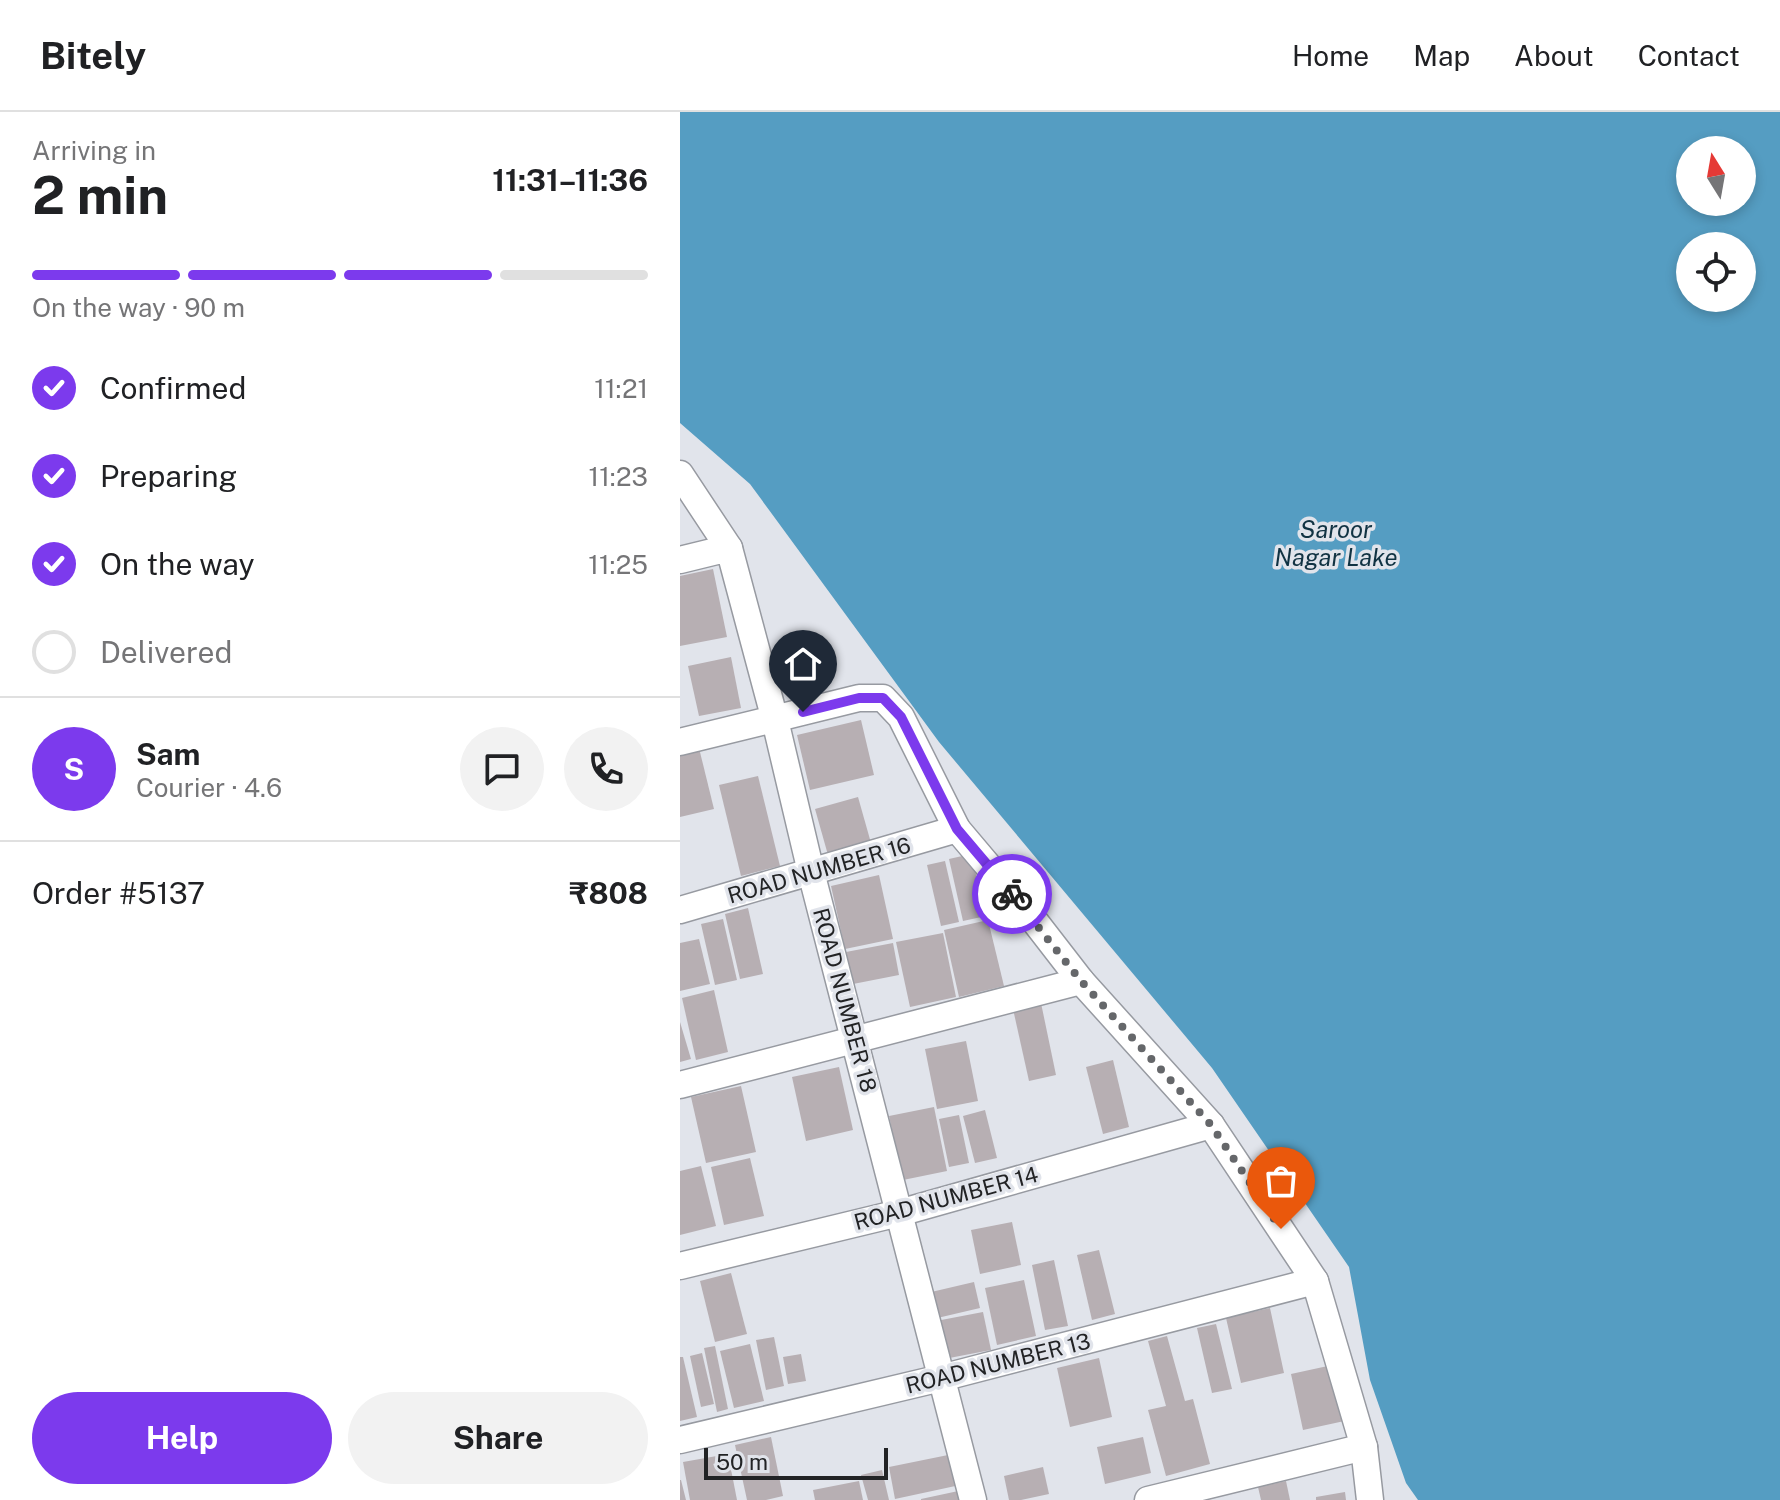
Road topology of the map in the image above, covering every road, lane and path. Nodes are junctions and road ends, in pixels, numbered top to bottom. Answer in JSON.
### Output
{"nodes":[{"id":1,"x":680,"y":474,"type":"edge"},
{"id":2,"x":729,"y":548,"type":"junction"},
{"id":3,"x":680,"y":560,"type":"edge"},
{"id":4,"x":775,"y":720,"type":"junction"},
{"id":5,"x":680,"y":742,"type":"edge"},
{"id":6,"x":957,"y":829,"type":"junction"},
{"id":7,"x":811,"y":872,"type":"junction"},
{"id":8,"x":680,"y":910,"type":"edge"},
{"id":9,"x":1081,"y":981,"type":"junction"},
{"id":10,"x":856,"y":1040,"type":"junction"},
{"id":11,"x":680,"y":1085,"type":"edge"},
{"id":12,"x":1211,"y":1125,"type":"junction"},
{"id":13,"x":899,"y":1213,"type":"junction"},
{"id":14,"x":680,"y":1266,"type":"edge"},
{"id":15,"x":1315,"y":1281,"type":"junction"},
{"id":16,"x":941,"y":1378,"type":"junction"},
{"id":17,"x":680,"y":1440,"type":"edge"},
{"id":18,"x":1364,"y":1447,"type":"junction"},
{"id":19,"x":973,"y":1500,"type":"edge"},
{"id":20,"x":1148,"y":1500,"type":"edge"},
{"id":21,"x":1370,"y":1500,"type":"edge"}],
"edges":[{"from":1,"to":2,"type":"street","name":"ROAD NUMBER 18"},
{"from":2,"to":3,"type":"street"},
{"from":2,"to":4,"type":"street","name":"ROAD NUMBER 18"},
{"from":4,"to":5,"type":"street"},
{"from":4,"to":6,"type":"street"},
{"from":4,"to":7,"type":"street","name":"ROAD NUMBER 18"},
{"from":6,"to":7,"type":"street","name":"ROAD NUMBER 16"},
{"from":6,"to":9,"type":"street"},
{"from":7,"to":8,"type":"street","name":"ROAD NUMBER 16"},
{"from":7,"to":10,"type":"street","name":"ROAD NUMBER 18"},
{"from":9,"to":10,"type":"street"},
{"from":9,"to":12,"type":"street"},
{"from":10,"to":11,"type":"street"},
{"from":10,"to":13,"type":"street","name":"ROAD NUMBER 18"},
{"from":12,"to":13,"type":"street","name":"ROAD NUMBER 14"},
{"from":12,"to":15,"type":"street"},
{"from":13,"to":14,"type":"street","name":"ROAD NUMBER 14"},
{"from":13,"to":16,"type":"street","name":"ROAD NUMBER 18"},
{"from":15,"to":16,"type":"street","name":"ROAD NUMBER 13"},
{"from":15,"to":18,"type":"street"},
{"from":16,"to":17,"type":"street","name":"ROAD NUMBER 13"},
{"from":16,"to":19,"type":"street","name":"ROAD NUMBER 18"},
{"from":18,"to":20,"type":"street"},
{"from":18,"to":21,"type":"street"}]}
